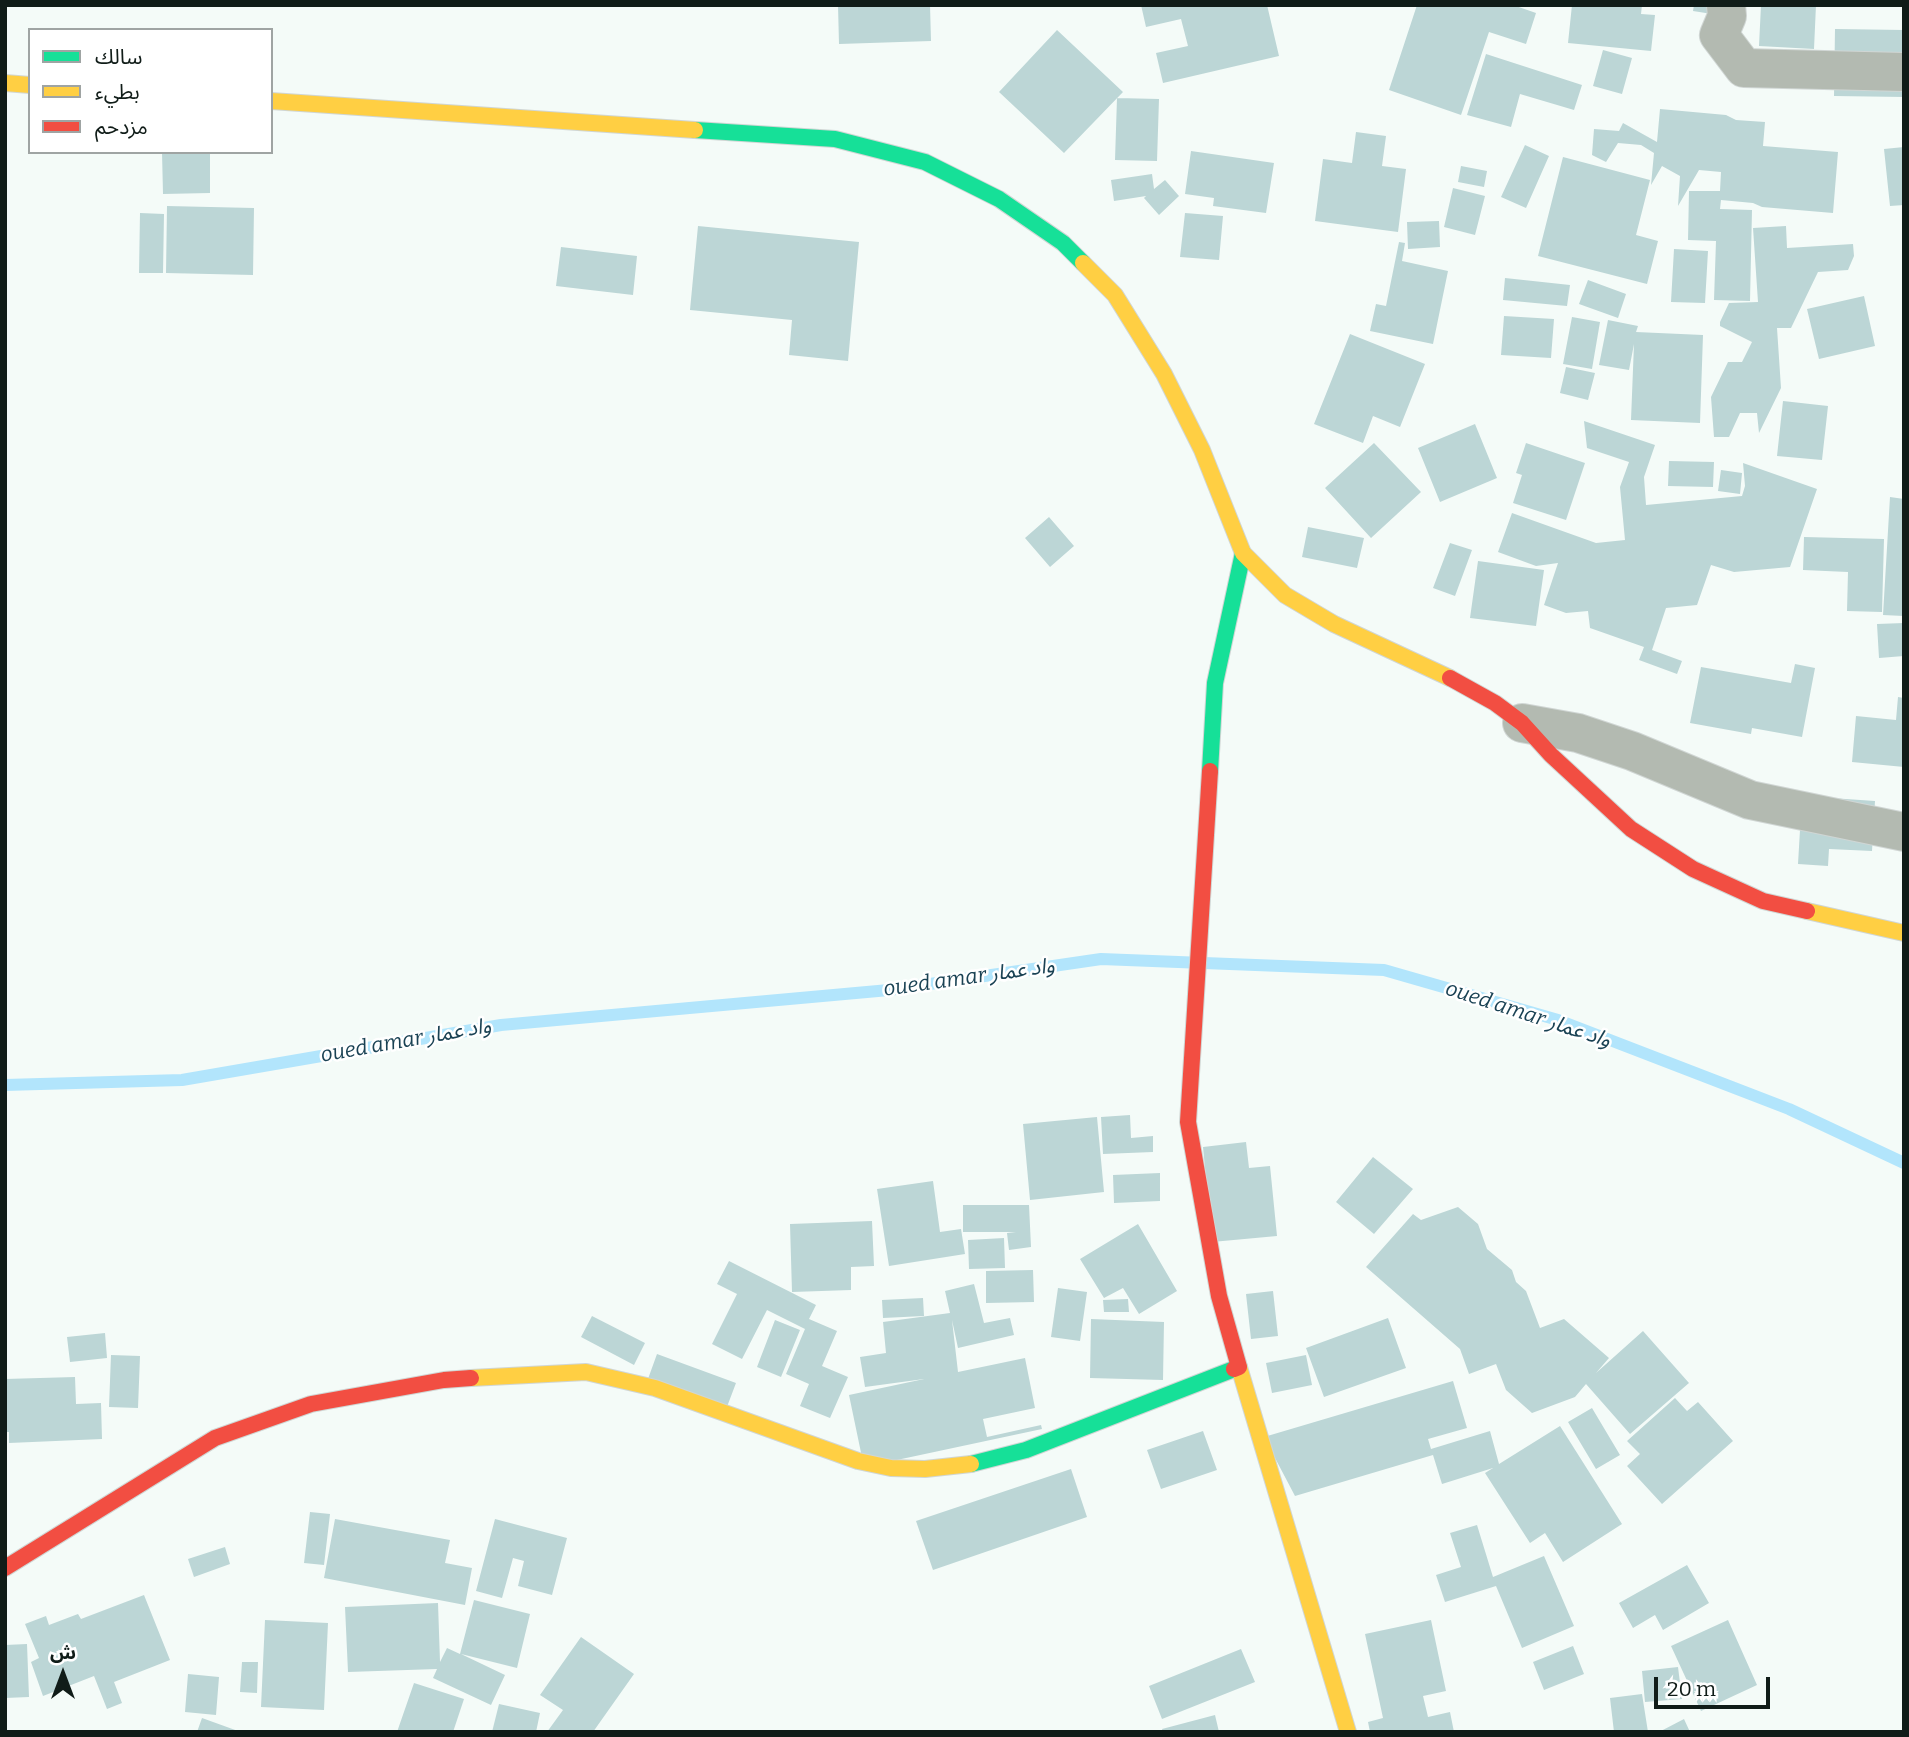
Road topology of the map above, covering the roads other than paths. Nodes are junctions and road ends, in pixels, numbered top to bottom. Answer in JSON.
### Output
{"nodes":[{"id":1,"x":1726,"y":5,"type":"edge"},
{"id":2,"x":1904,"y":72,"type":"edge"},
{"id":3,"x":5,"y":83,"type":"edge"},
{"id":4,"x":28,"y":85,"type":"edge"},
{"id":5,"x":273,"y":101,"type":"edge"},
{"id":6,"x":1243,"y":553,"type":"junction"},
{"id":7,"x":1522,"y":723,"type":"junction"},
{"id":8,"x":1904,"y":832,"type":"edge"},
{"id":9,"x":1904,"y":933,"type":"edge"},
{"id":10,"x":1239,"y":1367,"type":"junction"},
{"id":11,"x":5,"y":1568,"type":"edge"},
{"id":12,"x":1348,"y":1732,"type":"edge"}],
"edges":[{"from":1,"to":2,"type":"street"},
{"from":3,"to":4,"type":"main road"},
{"from":5,"to":6,"type":"main road"},
{"from":6,"to":7,"type":"main road"},
{"from":6,"to":10,"type":"main road"},
{"from":7,"to":8,"type":"street"},
{"from":7,"to":9,"type":"main road"},
{"from":10,"to":11,"type":"main road"},
{"from":10,"to":12,"type":"main road"}]}
